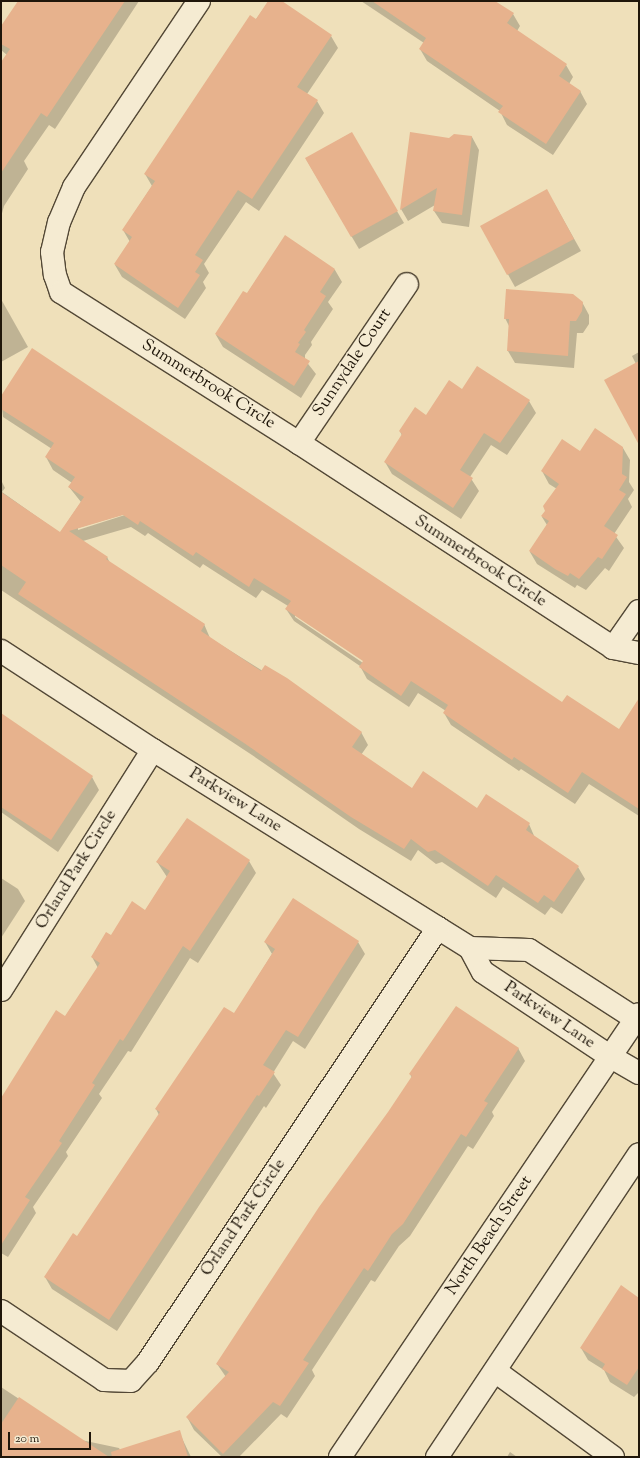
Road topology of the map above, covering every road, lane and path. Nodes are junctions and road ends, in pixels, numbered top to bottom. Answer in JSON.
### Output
{"nodes":[{"id":1,"x":199,"y":1,"type":"edge"},
{"id":2,"x":406,"y":284,"type":"dead end"},
{"id":3,"x":299,"y":443,"type":"junction"},
{"id":4,"x":639,"y":611,"type":"edge"},
{"id":5,"x":613,"y":648,"type":"junction"},
{"id":6,"x":1,"y":651,"type":"edge"},
{"id":7,"x":639,"y":653,"type":"edge"},
{"id":8,"x":152,"y":750,"type":"junction"},
{"id":9,"x":438,"y":928,"type":"junction"},
{"id":10,"x":470,"y":948,"type":"junction"},
{"id":11,"x":1,"y":990,"type":"edge"},
{"id":12,"x":638,"y":1018,"type":"edge"},
{"id":13,"x":610,"y":1057,"type":"junction"},
{"id":14,"x":639,"y":1073,"type":"edge"},
{"id":15,"x":639,"y":1154,"type":"edge"},
{"id":16,"x":1,"y":1311,"type":"edge"},
{"id":17,"x":494,"y":1371,"type":"junction"},
{"id":18,"x":340,"y":1457,"type":"edge"},
{"id":19,"x":437,"y":1457,"type":"edge"},
{"id":20,"x":614,"y":1457,"type":"edge"}],
"edges":[{"from":1,"to":3,"type":"street","name":"Summerbrook Circle"},
{"from":2,"to":3,"type":"street","name":"Sunnydale Court"},
{"from":3,"to":5,"type":"street","name":"Summerbrook Circle"},
{"from":4,"to":5,"type":"street"},
{"from":5,"to":7,"type":"street","name":"Summerbrook Circle"},
{"from":6,"to":8,"type":"street","name":"Parkview Lane"},
{"from":8,"to":9,"type":"street","name":"Parkview Lane"},
{"from":8,"to":11,"type":"street","name":"Orland Park Circle"},
{"from":9,"to":10,"type":"street","name":"Parkview Lane"},
{"from":9,"to":16,"type":"street","name":"Orland Park Circle"},
{"from":10,"to":12,"type":"street"},
{"from":10,"to":13,"type":"street","name":"Parkview Lane"},
{"from":12,"to":13,"type":"street","name":"North Beach Street"},
{"from":13,"to":14,"type":"street","name":"Parkview Lane"},
{"from":13,"to":18,"type":"street","name":"North Beach Street"},
{"from":15,"to":17,"type":"street"},
{"from":17,"to":19,"type":"street"},
{"from":17,"to":20,"type":"street"}]}
